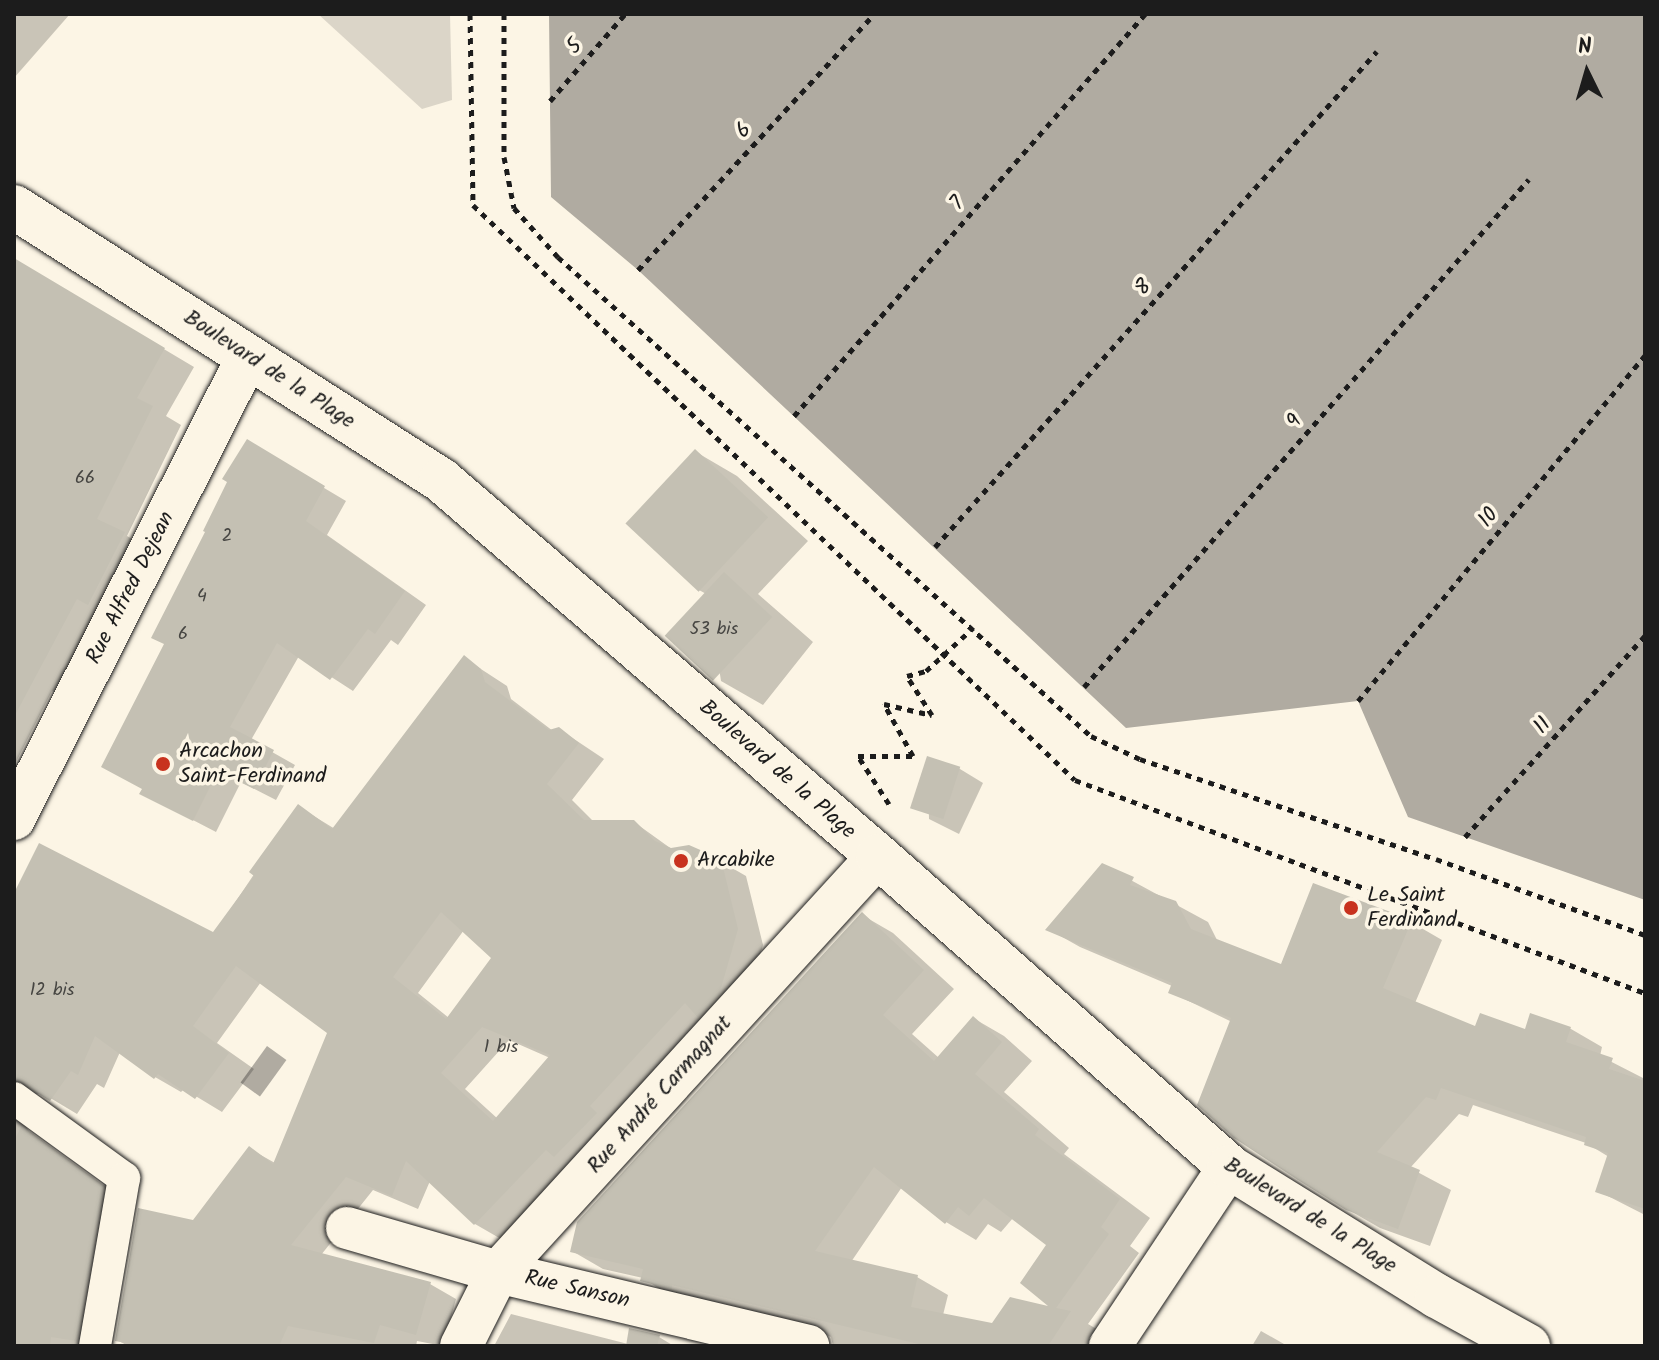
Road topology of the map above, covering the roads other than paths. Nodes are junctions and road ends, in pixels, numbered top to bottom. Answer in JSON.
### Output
{"nodes":[{"id":1,"x":14,"y":207,"type":"edge"},
{"id":2,"x":248,"y":356,"type":"junction"},
{"id":3,"x":14,"y":819,"type":"edge"},
{"id":4,"x":878,"y":856,"type":"junction"},
{"id":5,"x":14,"y":1098,"type":"edge"},
{"id":6,"x":1229,"y":1167,"type":"junction"},
{"id":7,"x":347,"y":1228,"type":"dead end"},
{"id":8,"x":498,"y":1272,"type":"junction"},
{"id":9,"x":1513,"y":1342,"type":"edge"},
{"id":10,"x":95,"y":1346,"type":"edge"},
{"id":11,"x":461,"y":1346,"type":"edge"},
{"id":12,"x":808,"y":1346,"type":"edge"},
{"id":13,"x":1110,"y":1346,"type":"edge"}],
"edges":[{"from":1,"to":2,"type":"main road","name":"Boulevard de la Plage"},
{"from":2,"to":3,"type":"street","name":"Rue Alfred Dejean"},
{"from":2,"to":4,"type":"main road","name":"Boulevard de la Plage"},
{"from":4,"to":6,"type":"main road","name":"Boulevard de la Plage"},
{"from":4,"to":8,"type":"street","name":"Rue André Carmagnat"},
{"from":5,"to":10,"type":"street"},
{"from":6,"to":9,"type":"main road","name":"Boulevard de la Plage"},
{"from":6,"to":13,"type":"street"},
{"from":7,"to":8,"type":"street","name":"Rue Sanson"},
{"from":8,"to":11,"type":"street","name":"Rue André Carmagnat"},
{"from":8,"to":12,"type":"street","name":"Rue Sanson"}]}
